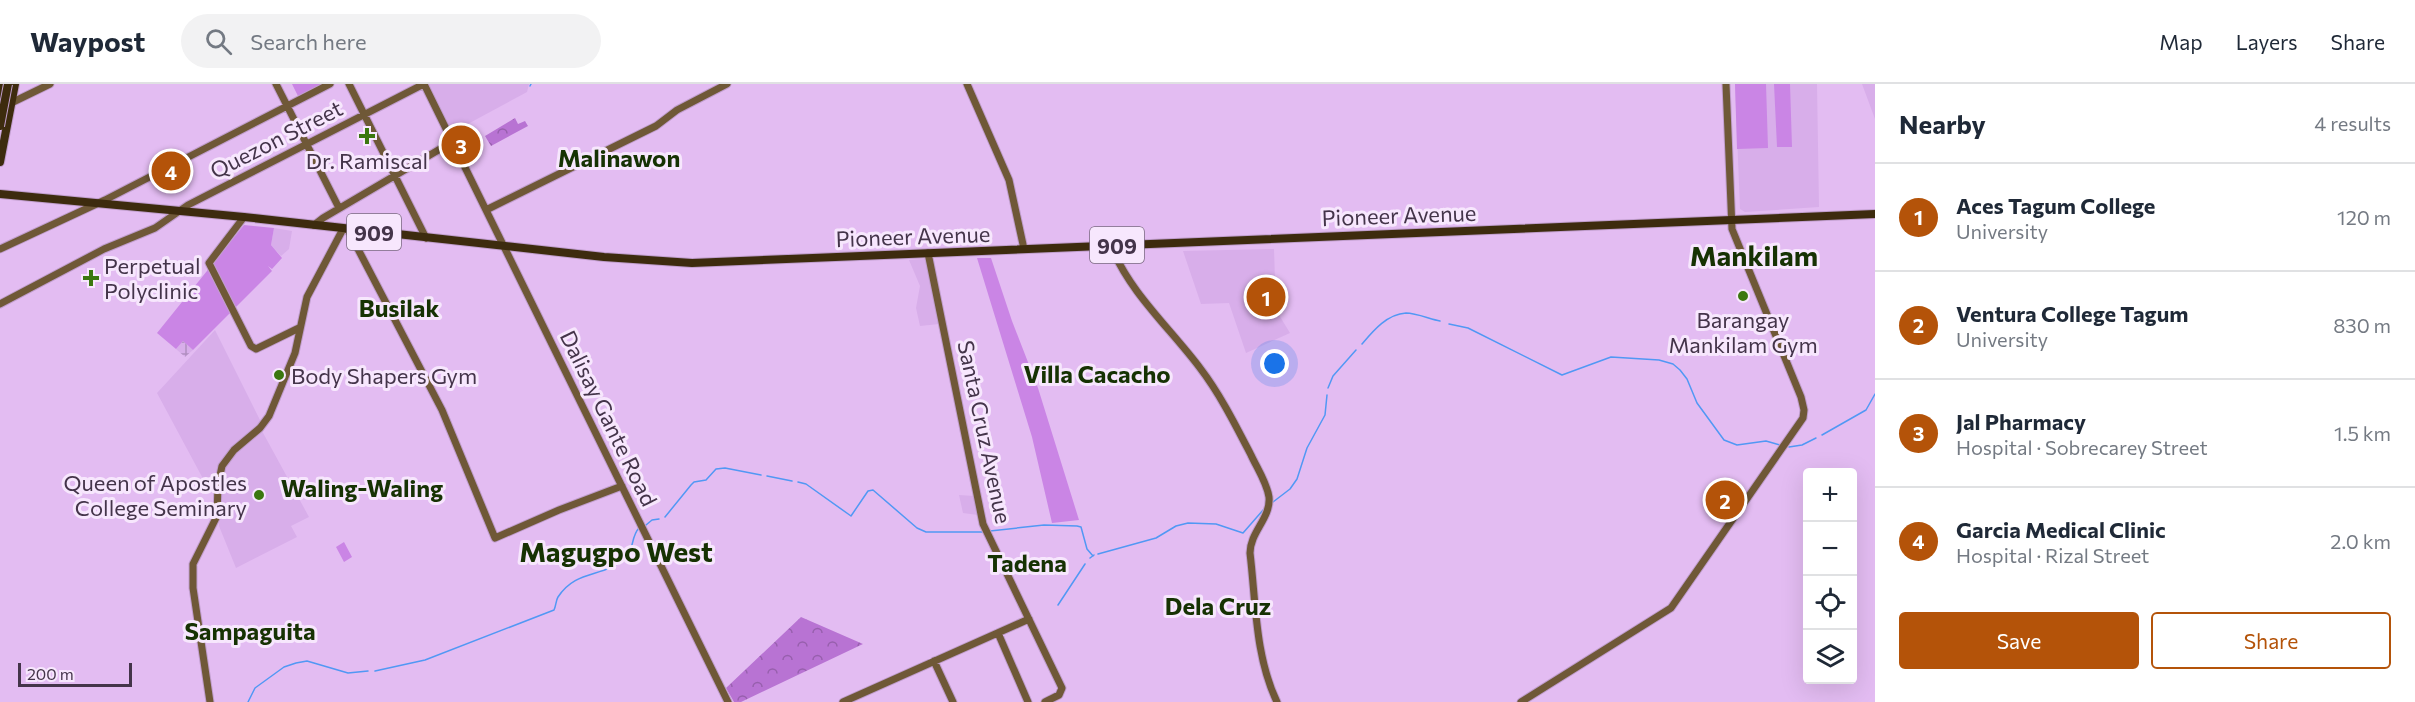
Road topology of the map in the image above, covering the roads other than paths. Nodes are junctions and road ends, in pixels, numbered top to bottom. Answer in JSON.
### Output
{"nodes":[{"id":1,"x":3,"y":84,"type":"edge"},
{"id":2,"x":8,"y":84,"type":"edge"},
{"id":3,"x":15,"y":84,"type":"edge"},
{"id":4,"x":50,"y":84,"type":"edge"},
{"id":5,"x":276,"y":84,"type":"edge"},
{"id":6,"x":330,"y":84,"type":"edge"},
{"id":7,"x":349,"y":84,"type":"edge"},
{"id":8,"x":424,"y":84,"type":"edge"},
{"id":9,"x":727,"y":84,"type":"edge"},
{"id":10,"x":967,"y":84,"type":"edge"},
{"id":11,"x":1726,"y":84,"type":"edge"},
{"id":12,"x":0,"y":99,"type":"edge"},
{"id":13,"x":12,"y":102,"type":"junction"},
{"id":14,"x":288,"y":106,"type":"junction"},
{"id":15,"x":0,"y":108,"type":"edge"},
{"id":16,"x":365,"y":114,"type":"junction"},
{"id":17,"x":0,"y":126,"type":"edge"},
{"id":18,"x":452,"y":142,"type":"junction"},
{"id":19,"x":307,"y":144,"type":"junction"},
{"id":20,"x":0,"y":162,"type":"edge"},
{"id":21,"x":396,"y":176,"type":"junction"},
{"id":22,"x":0,"y":189,"type":"edge"},
{"id":23,"x":0,"y":194,"type":"edge"},
{"id":24,"x":100,"y":202,"type":"junction"},
{"id":25,"x":339,"y":208,"type":"junction"},
{"id":26,"x":486,"y":210,"type":"junction"},
{"id":27,"x":173,"y":213,"type":"junction"},
{"id":28,"x":1875,"y":214,"type":"edge"},
{"id":29,"x":244,"y":217,"type":"junction"},
{"id":30,"x":1730,"y":220,"type":"junction"},
{"id":31,"x":314,"y":225,"type":"junction"},
{"id":32,"x":341,"y":231,"type":"junction"},
{"id":33,"x":426,"y":238,"type":"junction"},
{"id":34,"x":505,"y":246,"type":"junction"},
{"id":35,"x":1111,"y":246,"type":"junction"},
{"id":36,"x":0,"y":249,"type":"edge"},
{"id":37,"x":1024,"y":249,"type":"junction"},
{"id":38,"x":928,"y":253,"type":"junction"},
{"id":39,"x":0,"y":304,"type":"edge"},
{"id":40,"x":299,"y":328,"type":"junction"},
{"id":41,"x":622,"y":486,"type":"junction"},
{"id":42,"x":1029,"y":619,"type":"junction"},
{"id":43,"x":998,"y":633,"type":"junction"},
{"id":44,"x":934,"y":661,"type":"junction"},
{"id":45,"x":210,"y":702,"type":"edge"},
{"id":46,"x":728,"y":702,"type":"edge"},
{"id":47,"x":843,"y":702,"type":"edge"},
{"id":48,"x":953,"y":702,"type":"edge"},
{"id":49,"x":1028,"y":702,"type":"edge"},
{"id":50,"x":1045,"y":702,"type":"edge"},
{"id":51,"x":1277,"y":702,"type":"edge"},
{"id":52,"x":1521,"y":702,"type":"edge"}],
"edges":[{"from":1,"to":12,"type":"highway"},
{"from":2,"to":17,"type":"highway","bridge":true},
{"from":3,"to":13,"type":"highway"},
{"from":4,"to":13,"type":"street"},
{"from":5,"to":14,"type":"street"},
{"from":6,"to":14,"type":"street"},
{"from":7,"to":16,"type":"street"},
{"from":8,"to":16,"type":"street","name":"Quezon Street"},
{"from":8,"to":18,"type":"street","name":"Dalisay Gante Road"},
{"from":9,"to":26,"type":"street"},
{"from":10,"to":37,"type":"street"},
{"from":11,"to":30,"type":"street"},
{"from":13,"to":15,"type":"street"},
{"from":13,"to":20,"type":"highway"},
{"from":14,"to":19,"type":"street"},
{"from":14,"to":24,"type":"street"},
{"from":16,"to":19,"type":"street","name":"Quezon Street"},
{"from":16,"to":21,"type":"street"},
{"from":18,"to":21,"type":"street"},
{"from":18,"to":26,"type":"street","name":"Dalisay Gante Road"},
{"from":19,"to":25,"type":"street"},
{"from":19,"to":27,"type":"street","name":"Quezon Street"},
{"from":21,"to":25,"type":"street"},
{"from":21,"to":33,"type":"street"},
{"from":22,"to":24,"type":"highway","name":"Pioneer Avenue","number":"909"},
{"from":23,"to":24,"type":"highway","name":"Pioneer Avenue","number":"909"},
{"from":24,"to":27,"type":"highway","name":"Pioneer Avenue","number":"909"},
{"from":24,"to":36,"type":"street"},
{"from":25,"to":31,"type":"street"},
{"from":26,"to":34,"type":"street","name":"Dalisay Gante Road"},
{"from":27,"to":29,"type":"highway","name":"Pioneer Avenue","number":"909"},
{"from":27,"to":39,"type":"street","name":"Quezon Street"},
{"from":28,"to":30,"type":"highway","number":"909"},
{"from":29,"to":31,"type":"highway","name":"Pioneer Avenue","number":"909"},
{"from":29,"to":40,"type":"street"},
{"from":30,"to":35,"type":"highway","name":"Pioneer Avenue","number":"909"},
{"from":30,"to":52,"type":"street"},
{"from":31,"to":32,"type":"highway","name":"Pioneer Avenue","number":"909"},
{"from":32,"to":33,"type":"highway","name":"Pioneer Avenue","number":"909"},
{"from":32,"to":40,"type":"street"},
{"from":32,"to":41,"type":"street"},
{"from":33,"to":34,"type":"highway","name":"Pioneer Avenue","number":"909"},
{"from":34,"to":38,"type":"highway","name":"Pioneer Avenue","number":"909"},
{"from":34,"to":41,"type":"street","name":"Dalisay Gante Road"},
{"from":35,"to":37,"type":"highway","name":"Pioneer Avenue","number":"909"},
{"from":35,"to":51,"type":"street"},
{"from":37,"to":38,"type":"highway","name":"Pioneer Avenue","number":"909"},
{"from":38,"to":42,"type":"street","name":"Santa Cruz Avenue"},
{"from":40,"to":45,"type":"street"},
{"from":41,"to":46,"type":"street","name":"Dalisay Gante Road"},
{"from":42,"to":43,"type":"street"},
{"from":42,"to":50,"type":"street","name":"Santa Cruz Avenue"},
{"from":43,"to":44,"type":"street"},
{"from":43,"to":49,"type":"street"},
{"from":44,"to":47,"type":"street"},
{"from":44,"to":48,"type":"street"}]}
